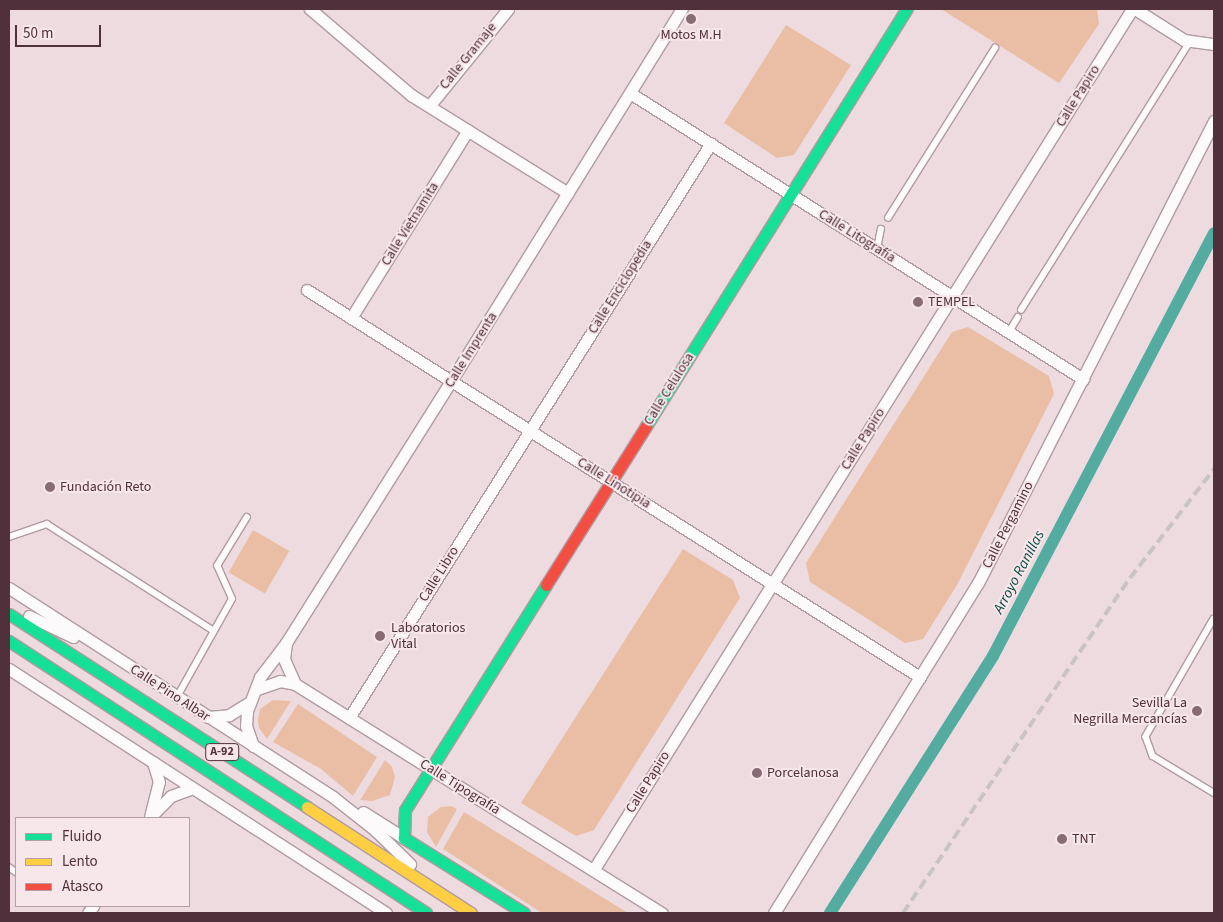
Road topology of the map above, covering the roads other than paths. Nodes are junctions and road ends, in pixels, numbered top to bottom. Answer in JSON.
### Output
{"nodes":[{"id":1,"x":310,"y":9,"type":"edge"},
{"id":2,"x":508,"y":9,"type":"edge"},
{"id":3,"x":682,"y":9,"type":"edge"},
{"id":4,"x":907,"y":9,"type":"edge"},
{"id":5,"x":1134,"y":9,"type":"edge"},
{"id":6,"x":1190,"y":42,"type":"junction"},
{"id":7,"x":1214,"y":44,"type":"edge"},
{"id":8,"x":995,"y":48,"type":"dead end"},
{"id":9,"x":630,"y":93,"type":"junction"},
{"id":10,"x":430,"y":105,"type":"junction"},
{"id":11,"x":1214,"y":121,"type":"edge"},
{"id":12,"x":468,"y":130,"type":"junction"},
{"id":13,"x":711,"y":144,"type":"junction"},
{"id":14,"x":568,"y":193,"type":"junction"},
{"id":15,"x":791,"y":194,"type":"junction"},
{"id":16,"x":888,"y":218,"type":"dead end"},
{"id":17,"x":881,"y":229,"type":"dead end"},
{"id":18,"x":877,"y":248,"type":"junction"},
{"id":19,"x":307,"y":290,"type":"dead end"},
{"id":20,"x":952,"y":296,"type":"junction"},
{"id":21,"x":1022,"y":310,"type":"dead end"},
{"id":22,"x":1018,"y":316,"type":"dead end"},
{"id":23,"x":351,"y":318,"type":"junction"},
{"id":24,"x":1009,"y":332,"type":"junction"},
{"id":25,"x":1083,"y":379,"type":"junction"},
{"id":26,"x":451,"y":381,"type":"junction"},
{"id":27,"x":530,"y":430,"type":"junction"},
{"id":28,"x":610,"y":481,"type":"junction"},
{"id":29,"x":247,"y":517,"type":"dead end"},
{"id":30,"x":9,"y":537,"type":"edge"},
{"id":31,"x":772,"y":584,"type":"junction"},
{"id":32,"x":9,"y":588,"type":"edge"},
{"id":33,"x":9,"y":607,"type":"edge"},
{"id":34,"x":9,"y":614,"type":"edge"},
{"id":35,"x":1214,"y":619,"type":"edge"},
{"id":36,"x":214,"y":630,"type":"junction"},
{"id":37,"x":9,"y":641,"type":"edge"},
{"id":38,"x":286,"y":643,"type":"junction"},
{"id":39,"x":108,"y":654,"type":"junction"},
{"id":40,"x":9,"y":669,"type":"edge"},
{"id":41,"x":920,"y":677,"type":"junction"},
{"id":42,"x":295,"y":684,"type":"junction"},
{"id":43,"x":257,"y":689,"type":"junction"},
{"id":44,"x":176,"y":697,"type":"junction"},
{"id":45,"x":248,"y":703,"type":"junction"},
{"id":46,"x":208,"y":718,"type":"junction"},
{"id":47,"x":349,"y":718,"type":"junction"},
{"id":48,"x":253,"y":746,"type":"junction"},
{"id":49,"x":153,"y":762,"type":"junction"},
{"id":50,"x":432,"y":769,"type":"junction"},
{"id":51,"x":193,"y":788,"type":"junction"},
{"id":52,"x":1214,"y":793,"type":"edge"},
{"id":53,"x":332,"y":797,"type":"junction"},
{"id":54,"x":150,"y":817,"type":"edge"},
{"id":55,"x":151,"y":817,"type":"edge"},
{"id":56,"x":404,"y":838,"type":"junction"},
{"id":57,"x":594,"y":869,"type":"junction"},
{"id":58,"x":436,"y":890,"type":"junction"},
{"id":59,"x":386,"y":913,"type":"edge"},
{"id":60,"x":426,"y":913,"type":"edge"},
{"id":61,"x":471,"y":913,"type":"edge"},
{"id":62,"x":524,"y":913,"type":"edge"},
{"id":63,"x":662,"y":913,"type":"edge"},
{"id":64,"x":774,"y":913,"type":"edge"}],
"edges":[{"from":1,"to":10,"type":"street"},
{"from":2,"to":10,"type":"street","name":"Calle Gramaje"},
{"from":3,"to":9,"type":"street","name":"Calle Imprenta"},
{"from":4,"to":15,"type":"main road","name":"Calle Celulosa"},
{"from":5,"to":6,"type":"street"},
{"from":5,"to":20,"type":"street","name":"Calle Papiro"},
{"from":6,"to":7,"type":"street"},
{"from":6,"to":21,"type":"lane"},
{"from":8,"to":16,"type":"lane"},
{"from":9,"to":13,"type":"street","name":"Calle Litografía"},
{"from":9,"to":14,"type":"street","name":"Calle Imprenta"},
{"from":10,"to":12,"type":"street"},
{"from":11,"to":25,"type":"street","name":"Calle Pergamino"},
{"from":12,"to":14,"type":"street"},
{"from":12,"to":23,"type":"street","name":"Calle Vietnamita"},
{"from":13,"to":15,"type":"street","name":"Calle Litografía"},
{"from":13,"to":27,"type":"street","name":"Calle Enciclopedia"},
{"from":14,"to":26,"type":"street","name":"Calle Imprenta"},
{"from":15,"to":18,"type":"street","name":"Calle Litografía"},
{"from":15,"to":28,"type":"main road","name":"Calle Celulosa"},
{"from":17,"to":18,"type":"lane"},
{"from":18,"to":20,"type":"street","name":"Calle Litografía"},
{"from":19,"to":23,"type":"street","name":"Calle Linotipia"},
{"from":20,"to":24,"type":"street","name":"Calle Litografía"},
{"from":20,"to":31,"type":"street","name":"Calle Papiro"},
{"from":22,"to":24,"type":"lane"},
{"from":23,"to":26,"type":"street","name":"Calle Linotipia"},
{"from":24,"to":25,"type":"street","name":"Calle Litografía"},
{"from":25,"to":41,"type":"street","name":"Calle Pergamino"},
{"from":26,"to":27,"type":"street","name":"Calle Linotipia"},
{"from":26,"to":38,"type":"street","name":"Calle Imprenta"},
{"from":27,"to":28,"type":"street","name":"Calle Linotipia"},
{"from":27,"to":47,"type":"street","name":"Calle Libro"},
{"from":28,"to":31,"type":"street","name":"Calle Linotipia"},
{"from":28,"to":50,"type":"main road","name":"Calle Celulosa"},
{"from":29,"to":36,"type":"lane"},
{"from":30,"to":36,"type":"lane"},
{"from":31,"to":41,"type":"street","name":"Calle Linotipia"},
{"from":31,"to":57,"type":"street","name":"Calle Papiro"},
{"from":32,"to":39,"type":"street","name":"Calle Pino Albar"},
{"from":33,"to":39,"type":"street"},
{"from":34,"to":58,"type":"main road","number":"A-92"},
{"from":35,"to":52,"type":"lane"},
{"from":36,"to":44,"type":"lane"},
{"from":37,"to":60,"type":"main road","number":"A-92"},
{"from":38,"to":42,"type":"street"},
{"from":38,"to":43,"type":"street","name":"Calle Imprenta"},
{"from":39,"to":44,"type":"street","name":"Calle Pino Albar"},
{"from":40,"to":49,"type":"street"},
{"from":41,"to":64,"type":"street","name":"Calle Pergamino"},
{"from":42,"to":43,"type":"street"},
{"from":42,"to":47,"type":"street","name":"Calle Tipografía"},
{"from":43,"to":45,"type":"street","name":"Calle Imprenta"},
{"from":44,"to":46,"type":"street","name":"Calle Pino Albar"},
{"from":45,"to":46,"type":"street","name":"Calle Imprenta"},
{"from":45,"to":48,"type":"street","name":"Calle Imprenta"},
{"from":46,"to":48,"type":"street","name":"Calle Pino Albar"},
{"from":47,"to":50,"type":"street","name":"Calle Tipografía"},
{"from":48,"to":53,"type":"street","name":"Calle Pino Albar"},
{"from":49,"to":51,"type":"street"},
{"from":49,"to":54,"type":"street"},
{"from":50,"to":56,"type":"main road","name":"Calle Celulosa"},
{"from":50,"to":57,"type":"street","name":"Calle Tipografía"},
{"from":51,"to":55,"type":"street"},
{"from":51,"to":59,"type":"street"},
{"from":53,"to":56,"type":"street"},
{"from":53,"to":58,"type":"street"},
{"from":56,"to":62,"type":"main road"},
{"from":57,"to":63,"type":"street","name":"Calle Tipografía"},
{"from":58,"to":61,"type":"main road","number":"A-92"}]}
